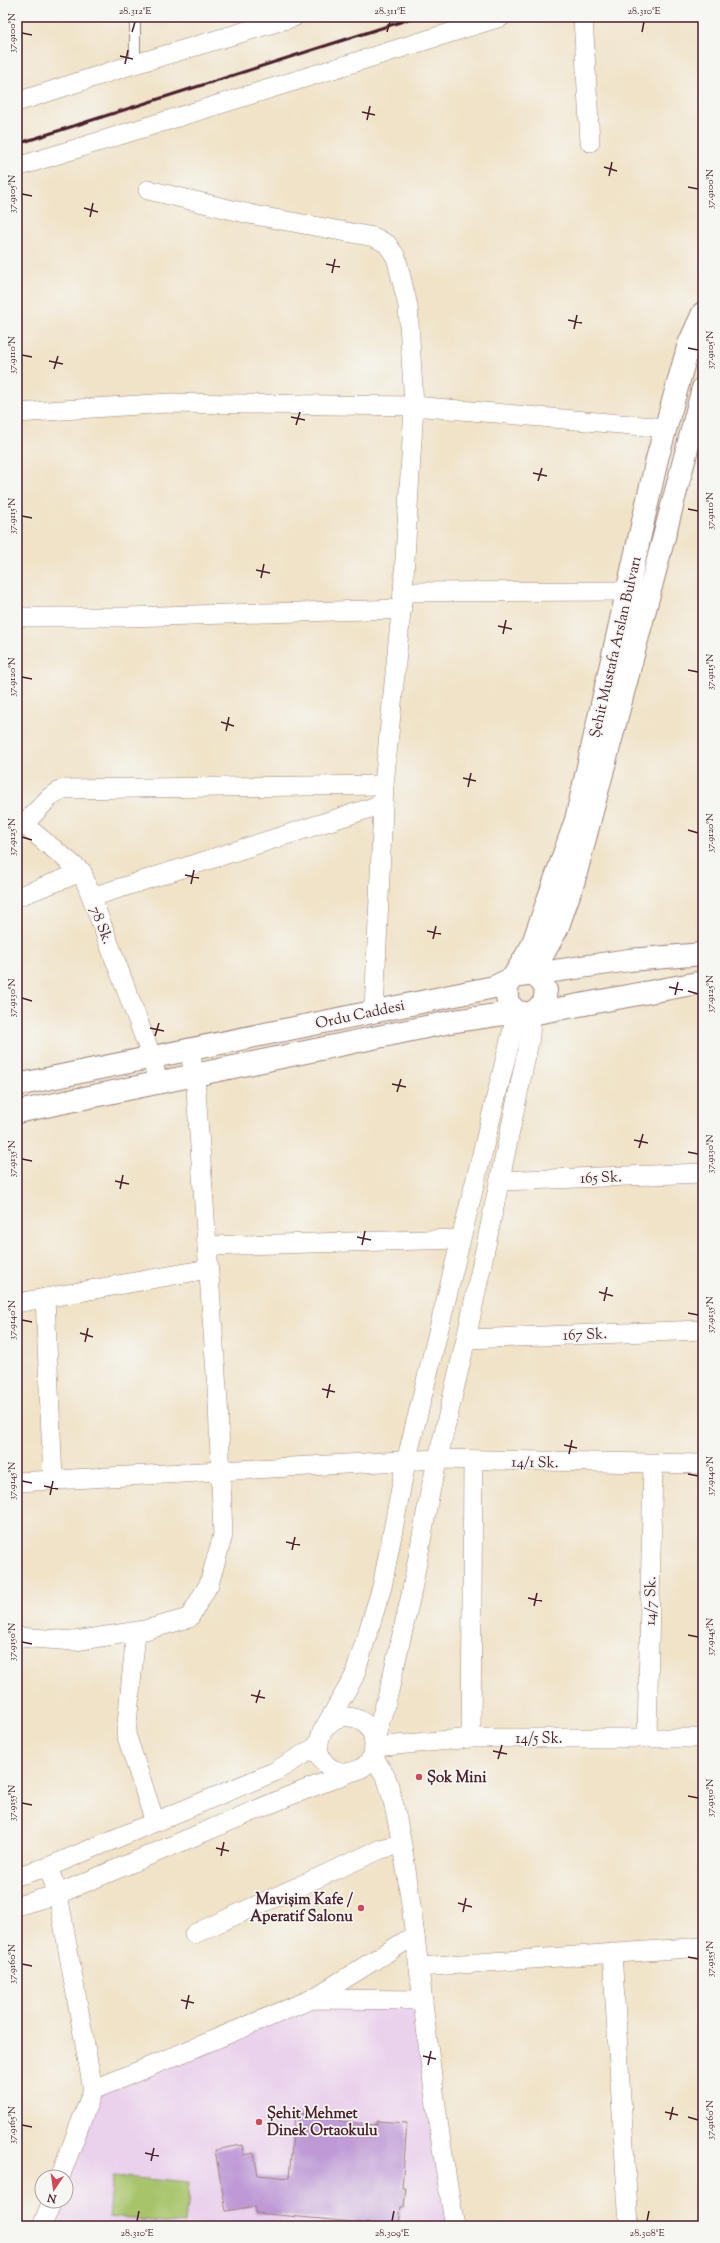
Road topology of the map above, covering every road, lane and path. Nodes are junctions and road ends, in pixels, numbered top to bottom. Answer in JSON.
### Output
{"nodes":[{"id":1,"x":135,"y":17,"type":"edge"},
{"id":2,"x":501,"y":17,"type":"edge"},
{"id":3,"x":583,"y":17,"type":"edge"},
{"id":4,"x":287,"y":18,"type":"edge"},
{"id":5,"x":135,"y":64,"type":"junction"},
{"id":6,"x":17,"y":102,"type":"edge"},
{"id":7,"x":590,"y":142,"type":"dead end"},
{"id":8,"x":17,"y":167,"type":"edge"},
{"id":9,"x":148,"y":190,"type":"dead end"},
{"id":10,"x":703,"y":314,"type":"edge"},
{"id":11,"x":703,"y":388,"type":"edge"},
{"id":12,"x":414,"y":406,"type":"junction"},
{"id":13,"x":17,"y":413,"type":"edge"},
{"id":14,"x":666,"y":428,"type":"junction"},
{"id":15,"x":696,"y":442,"type":"edge"},
{"id":16,"x":628,"y":591,"type":"junction"},
{"id":17,"x":403,"y":601,"type":"junction"},
{"id":18,"x":17,"y":617,"type":"edge"},
{"id":19,"x":384,"y":785,"type":"junction"},
{"id":20,"x":383,"y":804,"type":"junction"},
{"id":21,"x":21,"y":822,"type":"edge"},
{"id":22,"x":82,"y":872,"type":"junction"},
{"id":23,"x":17,"y":897,"type":"edge"},
{"id":24,"x":92,"y":897,"type":"junction"},
{"id":25,"x":703,"y":954,"type":"edge"},
{"id":26,"x":519,"y":978,"type":"junction"},
{"id":27,"x":703,"y":982,"type":"edge"},
{"id":28,"x":374,"y":1011,"type":"junction"},
{"id":29,"x":524,"y":1013,"type":"junction"},
{"id":30,"x":189,"y":1050,"type":"junction"},
{"id":31,"x":152,"y":1058,"type":"junction"},
{"id":32,"x":195,"y":1076,"type":"junction"},
{"id":33,"x":158,"y":1084,"type":"junction"},
{"id":34,"x":17,"y":1085,"type":"edge"},
{"id":35,"x":17,"y":1112,"type":"edge"},
{"id":36,"x":703,"y":1174,"type":"edge"},
{"id":37,"x":500,"y":1181,"type":"junction"},
{"id":38,"x":460,"y":1239,"type":"junction"},
{"id":39,"x":206,"y":1246,"type":"junction"},
{"id":40,"x":208,"y":1268,"type":"junction"},
{"id":41,"x":44,"y":1298,"type":"junction"},
{"id":42,"x":17,"y":1303,"type":"edge"},
{"id":43,"x":703,"y":1330,"type":"edge"},
{"id":44,"x":466,"y":1339,"type":"junction"},
{"id":45,"x":438,"y":1459,"type":"junction"},
{"id":46,"x":473,"y":1460,"type":"junction"},
{"id":47,"x":406,"y":1462,"type":"junction"},
{"id":48,"x":653,"y":1464,"type":"junction"},
{"id":49,"x":703,"y":1464,"type":"edge"},
{"id":50,"x":220,"y":1472,"type":"junction"},
{"id":51,"x":53,"y":1480,"type":"junction"},
{"id":52,"x":17,"y":1482,"type":"edge"},
{"id":53,"x":136,"y":1632,"type":"junction"},
{"id":54,"x":17,"y":1637,"type":"edge"},
{"id":55,"x":321,"y":1738,"type":"junction"},
{"id":56,"x":471,"y":1738,"type":"junction"},
{"id":57,"x":647,"y":1738,"type":"junction"},
{"id":58,"x":703,"y":1738,"type":"edge"},
{"id":59,"x":374,"y":1747,"type":"junction"},
{"id":60,"x":349,"y":1773,"type":"junction"},
{"id":61,"x":155,"y":1822,"type":"junction"},
{"id":62,"x":401,"y":1844,"type":"junction"},
{"id":63,"x":48,"y":1867,"type":"junction"},
{"id":64,"x":17,"y":1876,"type":"edge"},
{"id":65,"x":58,"y":1894,"type":"junction"},
{"id":66,"x":17,"y":1906,"type":"edge"},
{"id":67,"x":194,"y":1934,"type":"dead end"},
{"id":68,"x":415,"y":1935,"type":"junction"},
{"id":69,"x":703,"y":1947,"type":"edge"},
{"id":70,"x":612,"y":1954,"type":"junction"},
{"id":71,"x":419,"y":1967,"type":"junction"},
{"id":72,"x":312,"y":2000,"type":"junction"},
{"id":73,"x":423,"y":2000,"type":"junction"},
{"id":74,"x":93,"y":2090,"type":"junction"},
{"id":75,"x":63,"y":2169,"type":"edge"},
{"id":76,"x":49,"y":2209,"type":"edge"},
{"id":77,"x":42,"y":2226,"type":"edge"},
{"id":78,"x":455,"y":2226,"type":"edge"},
{"id":79,"x":629,"y":2226,"type":"edge"}],
"edges":[{"from":1,"to":5,"type":"lane"},
{"from":2,"to":8,"type":"street"},
{"from":3,"to":7,"type":"street"},
{"from":4,"to":5,"type":"street"},
{"from":5,"to":6,"type":"street"},
{"from":9,"to":12,"type":"street"},
{"from":10,"to":14,"type":"main road","name":"Şehit Mustafa Arslan Bulvarı"},
{"from":11,"to":15,"type":"main road","name":"Şehit Mustafa Arslan Bulvarı"},
{"from":12,"to":13,"type":"street"},
{"from":12,"to":14,"type":"street"},
{"from":12,"to":17,"type":"street"},
{"from":14,"to":16,"type":"main road","name":"Şehit Mustafa Arslan Bulvarı"},
{"from":15,"to":26,"type":"main road","name":"Şehit Mustafa Arslan Bulvarı"},
{"from":16,"to":17,"type":"street"},
{"from":16,"to":26,"type":"main road","name":"Şehit Mustafa Arslan Bulvarı"},
{"from":17,"to":18,"type":"street"},
{"from":17,"to":19,"type":"street"},
{"from":19,"to":20,"type":"street"},
{"from":19,"to":21,"type":"street"},
{"from":20,"to":24,"type":"street"},
{"from":20,"to":28,"type":"street"},
{"from":21,"to":22,"type":"street","name":"78 Sk."},
{"from":22,"to":23,"type":"street"},
{"from":22,"to":24,"type":"street","name":"78 Sk."},
{"from":24,"to":31,"type":"street","name":"78 Sk."},
{"from":25,"to":26,"type":"main road","name":"Ordu Caddesi"},
{"from":26,"to":28,"type":"main road","name":"Ordu Caddesi"},
{"from":26,"to":29,"type":"main road"},
{"from":26,"to":29,"type":"main road"},
{"from":27,"to":29,"type":"main road","name":"Ordu Caddesi"},
{"from":28,"to":30,"type":"main road","name":"Ordu Caddesi"},
{"from":29,"to":32,"type":"main road","name":"Ordu Caddesi"},
{"from":29,"to":37,"type":"street"},
{"from":29,"to":38,"type":"street"},
{"from":30,"to":31,"type":"main road","name":"Ordu Caddesi"},
{"from":30,"to":32,"type":"street"},
{"from":31,"to":33,"type":"street","name":"78 Sk."},
{"from":31,"to":34,"type":"main road","name":"Ordu Caddesi"},
{"from":32,"to":33,"type":"main road","name":"Ordu Caddesi"},
{"from":32,"to":39,"type":"street"},
{"from":33,"to":35,"type":"main road","name":"Ordu Caddesi"},
{"from":36,"to":37,"type":"street","name":"165 Sk."},
{"from":37,"to":44,"type":"street"},
{"from":38,"to":39,"type":"street"},
{"from":38,"to":47,"type":"street"},
{"from":39,"to":40,"type":"street"},
{"from":40,"to":41,"type":"street"},
{"from":40,"to":50,"type":"street"},
{"from":41,"to":42,"type":"street"},
{"from":41,"to":51,"type":"street"},
{"from":43,"to":44,"type":"street","name":"167 Sk."},
{"from":44,"to":45,"type":"street"},
{"from":45,"to":46,"type":"street","name":"14/1 Sk."},
{"from":45,"to":47,"type":"street","name":"14/1 Sk."},
{"from":45,"to":59,"type":"street"},
{"from":46,"to":48,"type":"street","name":"14/1 Sk."},
{"from":46,"to":56,"type":"street"},
{"from":47,"to":50,"type":"street","name":"14/1 Sk."},
{"from":47,"to":55,"type":"street"},
{"from":48,"to":49,"type":"street","name":"14/1 Sk."},
{"from":48,"to":57,"type":"street","name":"14/7 Sk."},
{"from":50,"to":51,"type":"street","name":"14/1 Sk."},
{"from":50,"to":53,"type":"street"},
{"from":51,"to":52,"type":"street","name":"14/1 Sk."},
{"from":53,"to":54,"type":"street"},
{"from":53,"to":61,"type":"street"},
{"from":55,"to":59,"type":"street"},
{"from":55,"to":60,"type":"street"},
{"from":55,"to":61,"type":"street"},
{"from":56,"to":57,"type":"street","name":"14/5 Sk."},
{"from":56,"to":59,"type":"street","name":"14/5 Sk."},
{"from":57,"to":58,"type":"street","name":"14/5 Sk."},
{"from":59,"to":60,"type":"street"},
{"from":59,"to":62,"type":"street"},
{"from":60,"to":65,"type":"street"},
{"from":61,"to":63,"type":"street"},
{"from":62,"to":67,"type":"street"},
{"from":62,"to":68,"type":"street"},
{"from":63,"to":64,"type":"street"},
{"from":63,"to":65,"type":"street"},
{"from":65,"to":66,"type":"street"},
{"from":65,"to":74,"type":"street"},
{"from":68,"to":71,"type":"street"},
{"from":68,"to":72,"type":"street"},
{"from":69,"to":70,"type":"street"},
{"from":70,"to":71,"type":"street"},
{"from":70,"to":79,"type":"street"},
{"from":71,"to":73,"type":"street"},
{"from":72,"to":73,"type":"street"},
{"from":72,"to":74,"type":"street"},
{"from":73,"to":78,"type":"street"},
{"from":74,"to":75,"type":"street"},
{"from":76,"to":77,"type":"street"}]}
